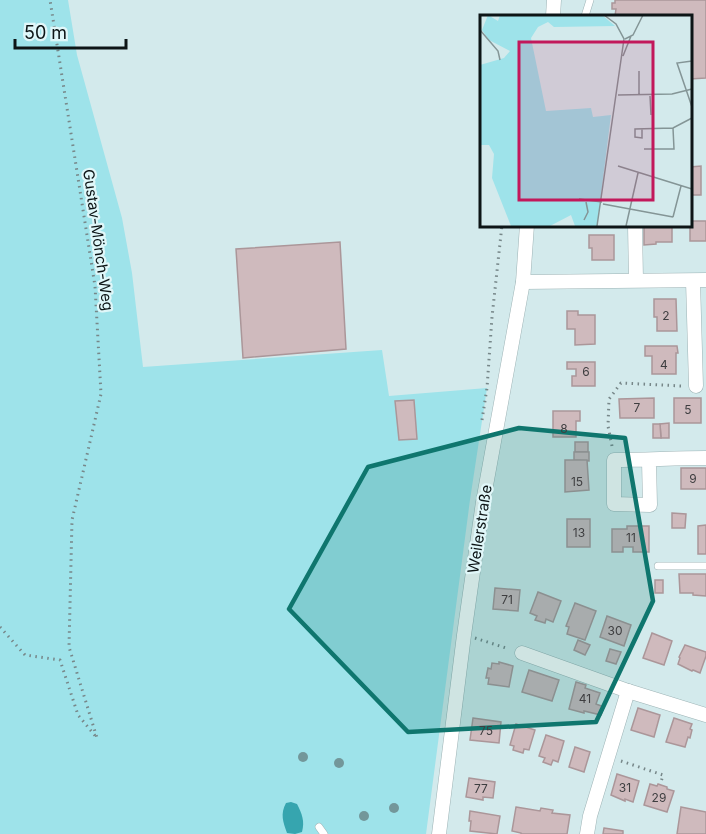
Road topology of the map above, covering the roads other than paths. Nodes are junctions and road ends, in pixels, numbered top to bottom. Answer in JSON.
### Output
{"nodes":[{"id":1,"x":554,"y":0,"type":"edge"},
{"id":2,"x":590,"y":0,"type":"edge"},
{"id":3,"x":553,"y":15,"type":"edge"},
{"id":4,"x":585,"y":15,"type":"edge"},
{"id":5,"x":527,"y":226,"type":"edge"},
{"id":6,"x":634,"y":226,"type":"edge"},
{"id":7,"x":636,"y":280,"type":"junction"},
{"id":8,"x":700,"y":280,"type":"edge"},
{"id":9,"x":523,"y":282,"type":"junction"},
{"id":10,"x":696,"y":386,"type":"road end"},
{"id":11,"x":706,"y":458,"type":"edge"},
{"id":12,"x":649,"y":460,"type":"junction"},
{"id":13,"x":658,"y":566,"type":"dead end"},
{"id":14,"x":706,"y":566,"type":"edge"},
{"id":15,"x":522,"y":654,"type":"road end"},
{"id":16,"x":628,"y":691,"type":"junction"},
{"id":17,"x":706,"y":715,"type":"edge"},
{"id":18,"x":319,"y":827,"type":"dead end"},
{"id":19,"x":324,"y":834,"type":"edge"},
{"id":20,"x":439,"y":834,"type":"edge"},
{"id":21,"x":587,"y":834,"type":"edge"}],
"edges":[{"from":1,"to":3,"type":"street"},
{"from":2,"to":4,"type":"lane"},
{"from":5,"to":9,"type":"street","name":"Weilerstraße"},
{"from":6,"to":7,"type":"street"},
{"from":7,"to":8,"type":"street"},
{"from":7,"to":9,"type":"street"},
{"from":8,"to":10,"type":"street"},
{"from":9,"to":20,"type":"street","name":"Weilerstraße"},
{"from":11,"to":12,"type":"street"},
{"from":12,"to":12,"type":"street"},
{"from":13,"to":14,"type":"lane"},
{"from":15,"to":16,"type":"street"},
{"from":16,"to":17,"type":"street"},
{"from":16,"to":21,"type":"street"},
{"from":18,"to":19,"type":"lane"}]}
